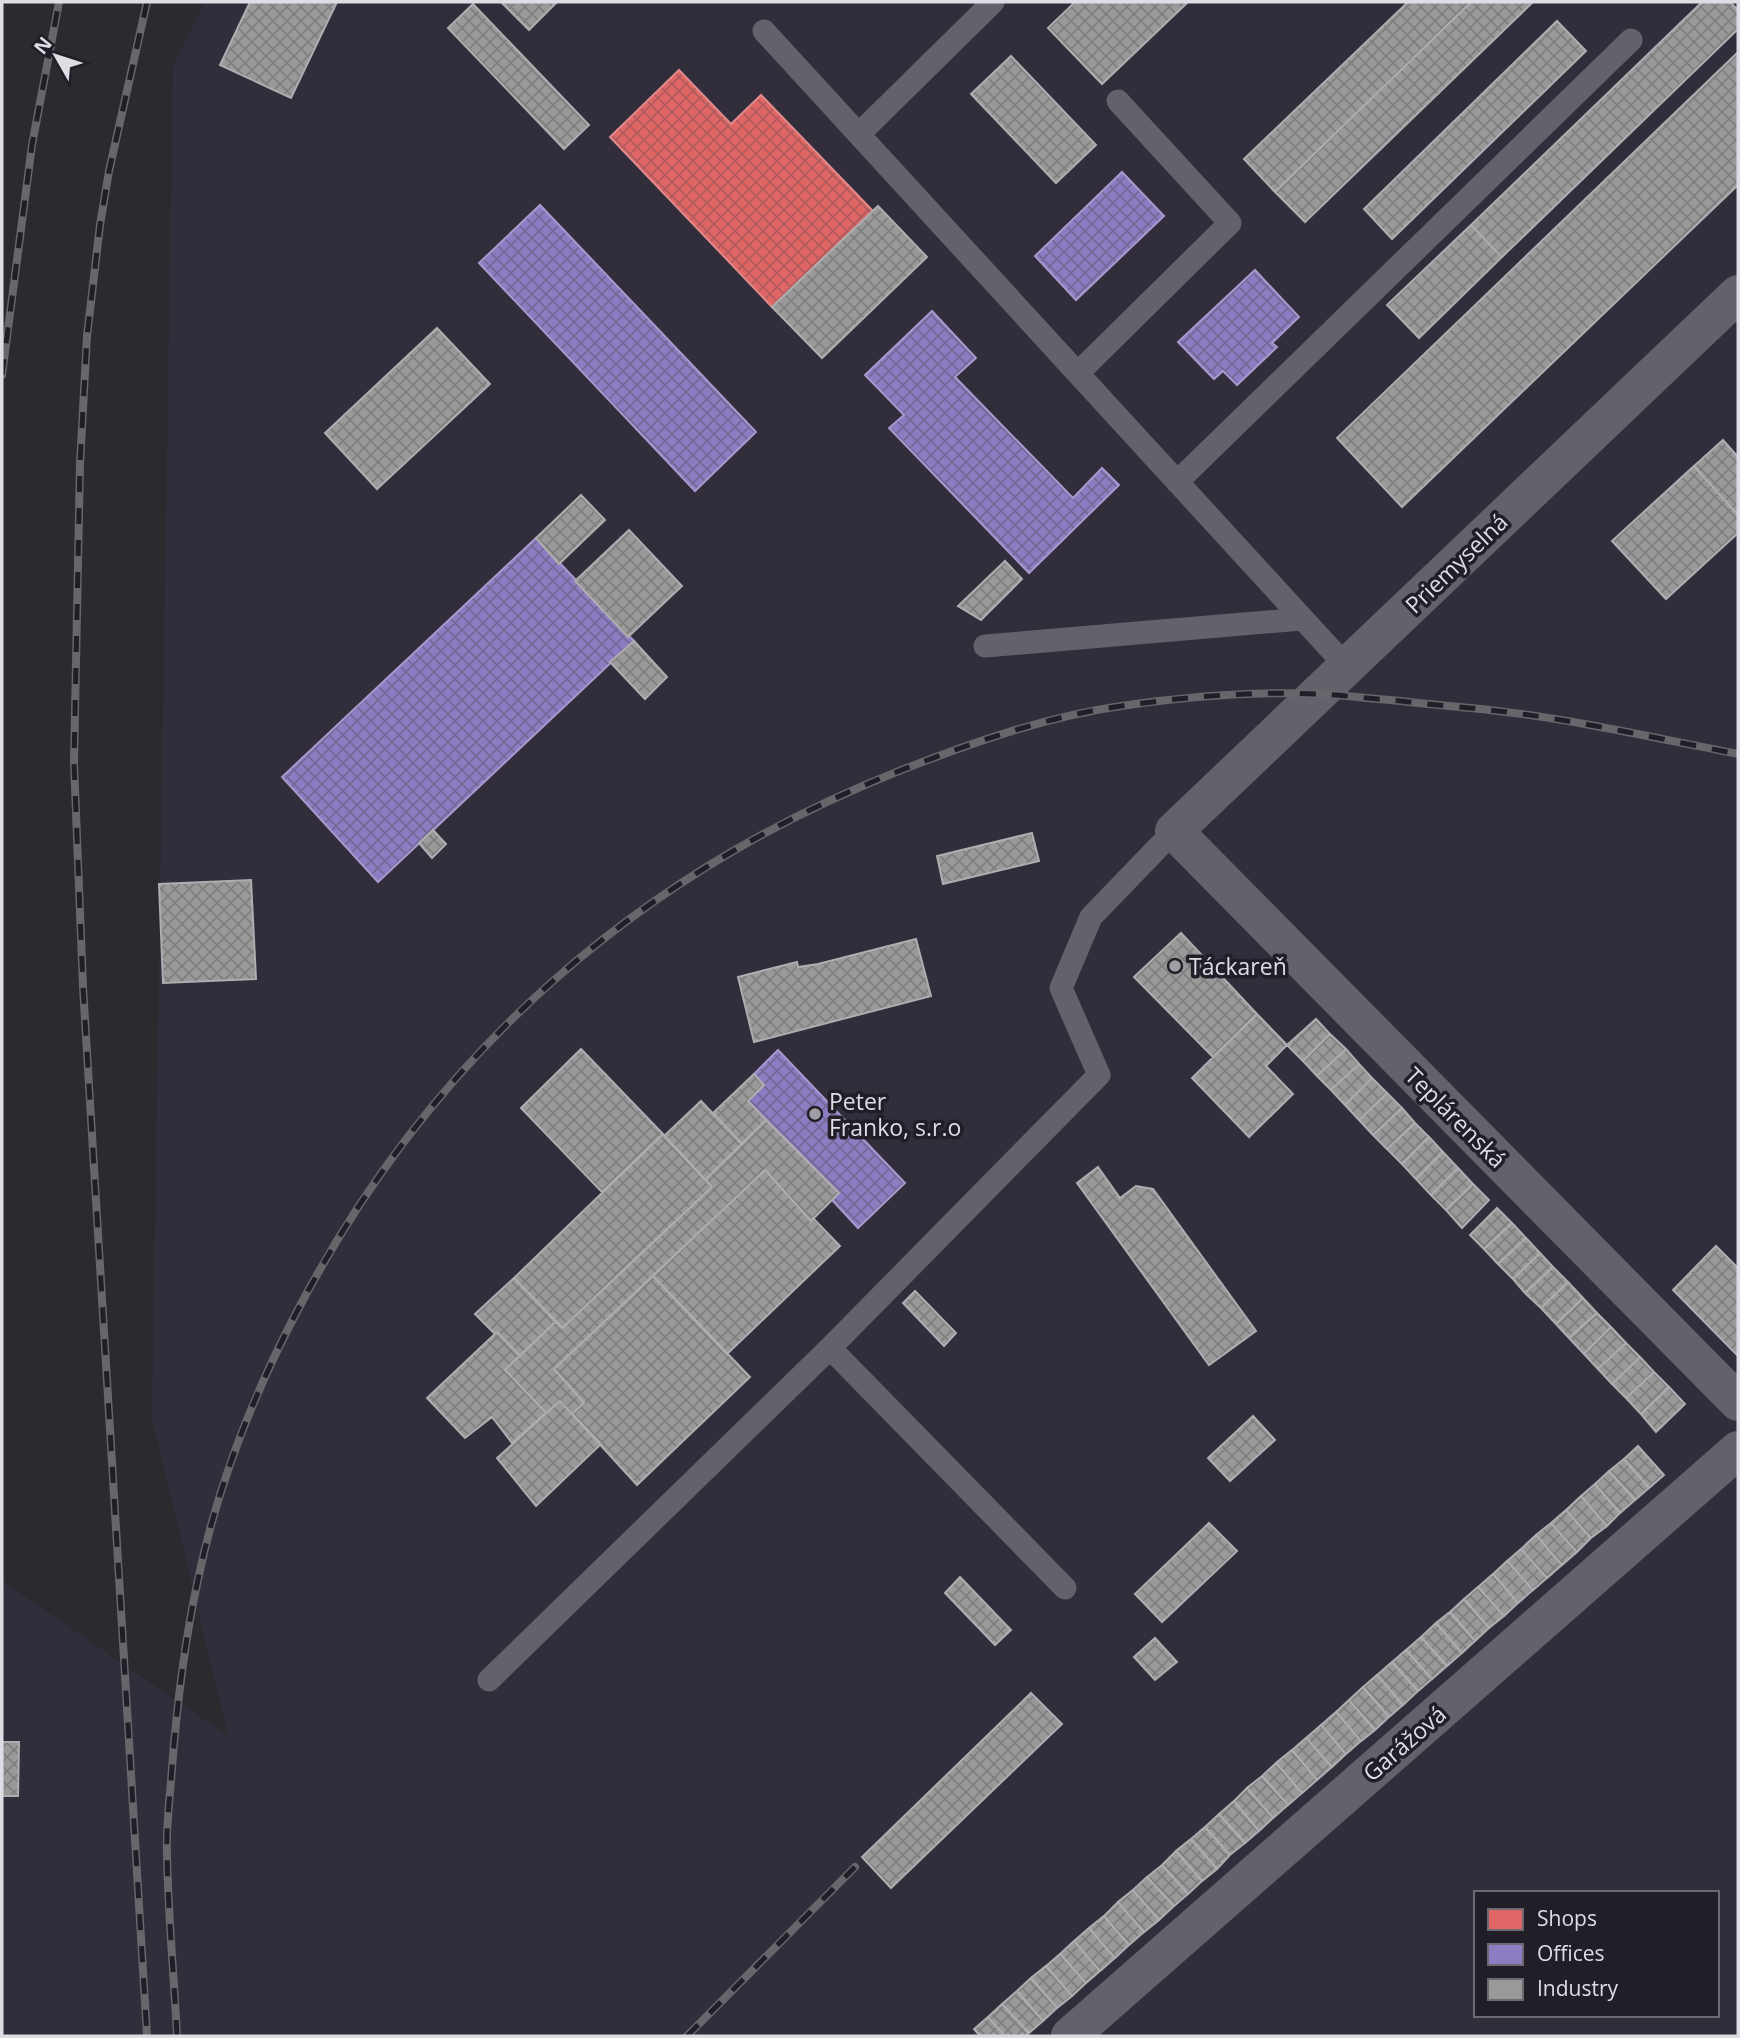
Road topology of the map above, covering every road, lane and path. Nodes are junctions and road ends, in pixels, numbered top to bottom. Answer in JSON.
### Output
{"nodes":[{"id":1,"x":993,"y":2,"type":"edge"},
{"id":2,"x":764,"y":31,"type":"dead end"},
{"id":3,"x":1631,"y":40,"type":"dead end"},
{"id":4,"x":1118,"y":101,"type":"dead end"},
{"id":5,"x":859,"y":134,"type":"junction"},
{"id":6,"x":1738,"y":294,"type":"edge"},
{"id":7,"x":1077,"y":373,"type":"junction"},
{"id":8,"x":1177,"y":482,"type":"junction"},
{"id":9,"x":1303,"y":619,"type":"junction"},
{"id":10,"x":985,"y":646,"type":"dead end"},
{"id":11,"x":1347,"y":667,"type":"junction"},
{"id":12,"x":1174,"y":831,"type":"junction"},
{"id":13,"x":830,"y":1348,"type":"junction"},
{"id":14,"x":1738,"y":1402,"type":"edge"},
{"id":15,"x":1738,"y":1450,"type":"edge"},
{"id":16,"x":1065,"y":1588,"type":"dead end"},
{"id":17,"x":489,"y":1680,"type":"dead end"},
{"id":18,"x":1070,"y":2036,"type":"edge"}],
"edges":[{"from":1,"to":5,"type":"lane"},
{"from":2,"to":5,"type":"lane"},
{"from":3,"to":8,"type":"lane"},
{"from":4,"to":7,"type":"lane"},
{"from":5,"to":7,"type":"lane"},
{"from":6,"to":11,"type":"street","name":"Priemyselná"},
{"from":7,"to":8,"type":"lane"},
{"from":8,"to":9,"type":"lane"},
{"from":9,"to":10,"type":"lane"},
{"from":9,"to":11,"type":"lane"},
{"from":11,"to":12,"type":"street","name":"Priemyselná"},
{"from":12,"to":13,"type":"lane"},
{"from":12,"to":14,"type":"street","name":"Teplárenská"},
{"from":13,"to":16,"type":"lane"},
{"from":13,"to":17,"type":"lane"},
{"from":15,"to":18,"type":"street","name":"Garážová"}]}
